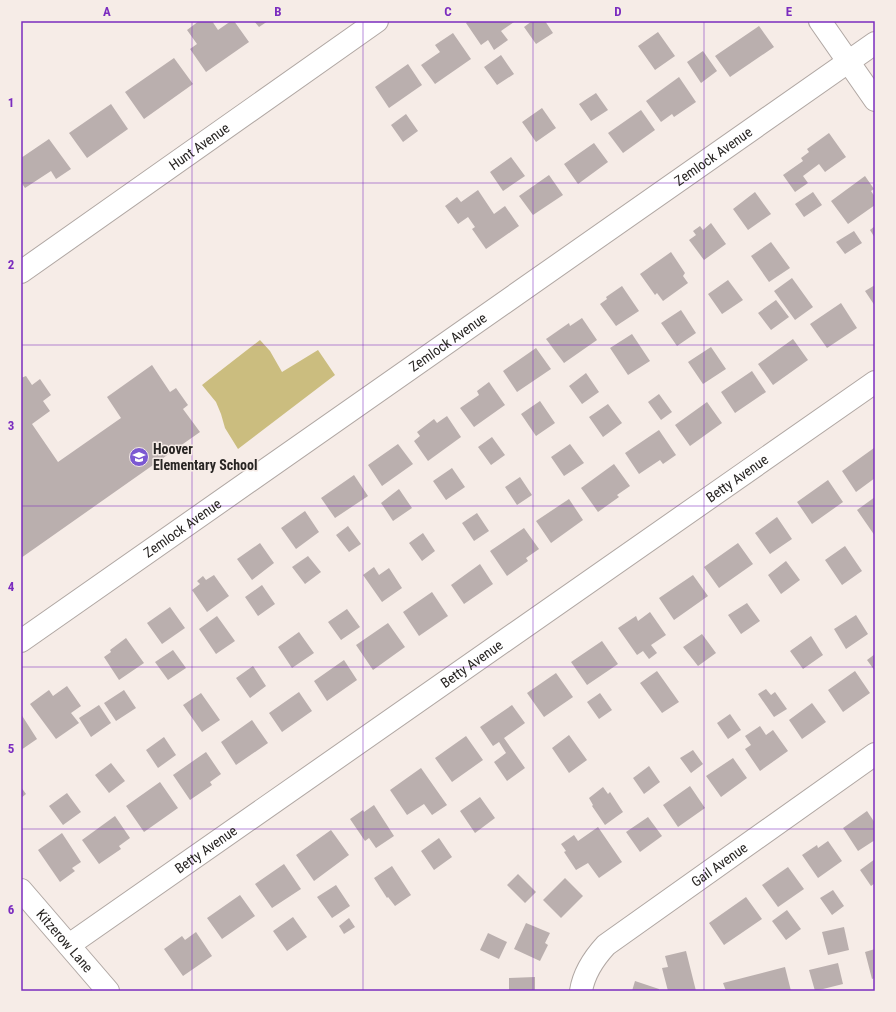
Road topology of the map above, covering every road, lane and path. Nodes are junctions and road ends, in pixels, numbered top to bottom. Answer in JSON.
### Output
{"nodes":[{"id":1,"x":378,"y":21,"type":"edge"},
{"id":2,"x":820,"y":21,"type":"edge"},
{"id":3,"x":875,"y":43,"type":"edge"},
{"id":4,"x":848,"y":62,"type":"junction"},
{"id":5,"x":875,"y":100,"type":"edge"},
{"id":6,"x":21,"y":272,"type":"edge"},
{"id":7,"x":875,"y":382,"type":"edge"},
{"id":8,"x":21,"y":641,"type":"edge"},
{"id":9,"x":875,"y":754,"type":"edge"},
{"id":10,"x":21,"y":890,"type":"edge"},
{"id":11,"x":69,"y":945,"type":"junction"},
{"id":12,"x":108,"y":991,"type":"edge"},
{"id":13,"x":581,"y":991,"type":"edge"}],
"edges":[{"from":1,"to":6,"type":"street","name":"Hunt Avenue"},
{"from":2,"to":4,"type":"street"},
{"from":3,"to":4,"type":"street","name":"Zemlock Avenue"},
{"from":4,"to":5,"type":"street"},
{"from":4,"to":8,"type":"street","name":"Zemlock Avenue"},
{"from":7,"to":11,"type":"street","name":"Betty Avenue"},
{"from":9,"to":13,"type":"street","name":"Gail Avenue"},
{"from":10,"to":11,"type":"street","name":"Kitzerow Lane"},
{"from":11,"to":12,"type":"street","name":"Kitzerow Lane"}]}
